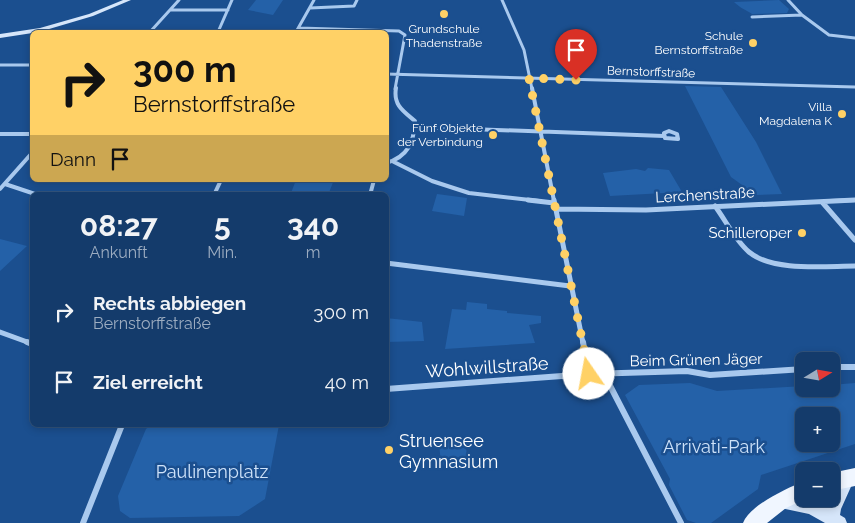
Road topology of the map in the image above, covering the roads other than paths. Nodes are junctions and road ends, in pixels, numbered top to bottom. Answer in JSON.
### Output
{"nodes":[{"id":1,"x":128,"y":0,"type":"edge"},
{"id":2,"x":179,"y":0,"type":"edge"},
{"id":3,"x":232,"y":0,"type":"edge"},
{"id":4,"x":314,"y":0,"type":"edge"},
{"id":5,"x":357,"y":0,"type":"edge"},
{"id":6,"x":502,"y":0,"type":"edge"},
{"id":7,"x":788,"y":0,"type":"edge"},
{"id":8,"x":310,"y":8,"type":"junction"},
{"id":9,"x":170,"y":10,"type":"junction"},
{"id":10,"x":228,"y":10,"type":"junction"},
{"id":11,"x":802,"y":15,"type":"junction"},
{"id":12,"x":752,"y":17,"type":"dead end"},
{"id":13,"x":299,"y":28,"type":"joint"},
{"id":14,"x":45,"y":29,"type":"junction"},
{"id":15,"x":39,"y":30,"type":"edge"},
{"id":16,"x":42,"y":30,"type":"edge"},
{"id":17,"x":152,"y":30,"type":"edge"},
{"id":18,"x":219,"y":30,"type":"edge"},
{"id":19,"x":341,"y":30,"type":"edge"},
{"id":20,"x":30,"y":31,"type":"edge"},
{"id":21,"x":389,"y":32,"type":"edge"},
{"id":22,"x":30,"y":34,"type":"edge"},
{"id":23,"x":0,"y":36,"type":"edge"},
{"id":24,"x":855,"y":38,"type":"edge"},
{"id":25,"x":0,"y":42,"type":"edge"},
{"id":26,"x":0,"y":64,"type":"edge"},
{"id":27,"x":30,"y":65,"type":"edge"},
{"id":28,"x":389,"y":74,"type":"edge"},
{"id":29,"x":398,"y":74,"type":"junction"},
{"id":30,"x":529,"y":78,"type":"junction"},
{"id":31,"x":855,"y":87,"type":"edge"},
{"id":32,"x":415,"y":127,"type":"junction"},
{"id":33,"x":541,"y":131,"type":"junction"},
{"id":34,"x":0,"y":134,"type":"edge"},
{"id":35,"x":30,"y":134,"type":"edge"},
{"id":36,"x":664,"y":136,"type":"dead end"},
{"id":37,"x":30,"y":155,"type":"edge"},
{"id":38,"x":394,"y":162,"type":"junction"},
{"id":39,"x":389,"y":163,"type":"edge"},
{"id":40,"x":5,"y":184,"type":"junction"},
{"id":41,"x":0,"y":189,"type":"edge"},
{"id":42,"x":30,"y":192,"type":"edge"},
{"id":43,"x":855,"y":200,"type":"edge"},
{"id":44,"x":822,"y":202,"type":"junction"},
{"id":45,"x":554,"y":203,"type":"junction"},
{"id":46,"x":715,"y":206,"type":"junction"},
{"id":47,"x":556,"y":209,"type":"junction"},
{"id":48,"x":855,"y":240,"type":"edge"},
{"id":49,"x":389,"y":263,"type":"edge"},
{"id":50,"x":855,"y":266,"type":"edge"},
{"id":51,"x":570,"y":286,"type":"junction"},
{"id":52,"x":0,"y":332,"type":"edge"},
{"id":53,"x":30,"y":343,"type":"edge"},
{"id":54,"x":840,"y":367,"type":"edge"},
{"id":55,"x":855,"y":367,"type":"edge"},
{"id":56,"x":795,"y":370,"type":"edge"},
{"id":57,"x":589,"y":374,"type":"junction"},
{"id":58,"x":604,"y":374,"type":"junction"},
{"id":59,"x":389,"y":388,"type":"edge"},
{"id":60,"x":121,"y":427,"type":"edge"},
{"id":61,"x":845,"y":480,"type":"edge"},
{"id":62,"x":795,"y":494,"type":"edge"},
{"id":63,"x":780,"y":502,"type":"junction"},
{"id":64,"x":834,"y":521,"type":"edge"},
{"id":65,"x":83,"y":523,"type":"edge"},
{"id":66,"x":681,"y":523,"type":"edge"},
{"id":67,"x":752,"y":523,"type":"edge"}],
"edges":[{"from":1,"to":14,"type":"main road"},
{"from":2,"to":9,"type":"street"},
{"from":3,"to":10,"type":"street"},
{"from":4,"to":8,"type":"street"},
{"from":5,"to":8,"type":"street"},
{"from":6,"to":30,"type":"street"},
{"from":7,"to":11,"type":"street"},
{"from":8,"to":13,"type":"street"},
{"from":9,"to":10,"type":"street"},
{"from":9,"to":17,"type":"street"},
{"from":10,"to":18,"type":"street"},
{"from":11,"to":12,"type":"street"},
{"from":11,"to":24,"type":"street"},
{"from":13,"to":19,"type":"street"},
{"from":14,"to":15,"type":"main road"},
{"from":14,"to":16,"type":"main road"},
{"from":20,"to":23,"type":"main road"},
{"from":21,"to":29,"type":"street"},
{"from":22,"to":25,"type":"main road"},
{"from":26,"to":27,"type":"street"},
{"from":28,"to":29,"type":"street","name":"Bernstorffstraße"},
{"from":29,"to":30,"type":"street","name":"Bernstorffstraße"},
{"from":29,"to":32,"type":"street"},
{"from":30,"to":31,"type":"street","name":"Bernstorffstraße"},
{"from":30,"to":33,"type":"street"},
{"from":32,"to":33,"type":"street"},
{"from":32,"to":38,"type":"street"},
{"from":33,"to":36,"type":"street"},
{"from":33,"to":45,"type":"street"},
{"from":34,"to":35,"type":"street"},
{"from":37,"to":40,"type":"street"},
{"from":38,"to":39,"type":"street"},
{"from":38,"to":45,"type":"street"},
{"from":40,"to":41,"type":"street"},
{"from":40,"to":42,"type":"street"},
{"from":43,"to":44,"type":"street","name":"Lerchenstraße"},
{"from":44,"to":46,"type":"street","name":"Lerchenstraße"},
{"from":44,"to":48,"type":"street"},
{"from":45,"to":47,"type":"street"},
{"from":46,"to":47,"type":"street","name":"Lerchenstraße"},
{"from":46,"to":50,"type":"street"},
{"from":47,"to":51,"type":"street"},
{"from":49,"to":51,"type":"street"},
{"from":51,"to":57,"type":"street"},
{"from":52,"to":53,"type":"street"},
{"from":54,"to":55,"type":"street"},
{"from":56,"to":58,"type":"street","name":"Beim Grünen Jäger"},
{"from":57,"to":58,"type":"street","name":"Beim Grünen Jäger"},
{"from":57,"to":59,"type":"street","name":"Wohlwillstraße"},
{"from":58,"to":66,"type":"street"},
{"from":60,"to":65,"type":"street"},
{"from":61,"to":64,"type":"main road"},
{"from":62,"to":63,"type":"main road"},
{"from":63,"to":64,"type":"main road"},
{"from":63,"to":67,"type":"main road"}]}
